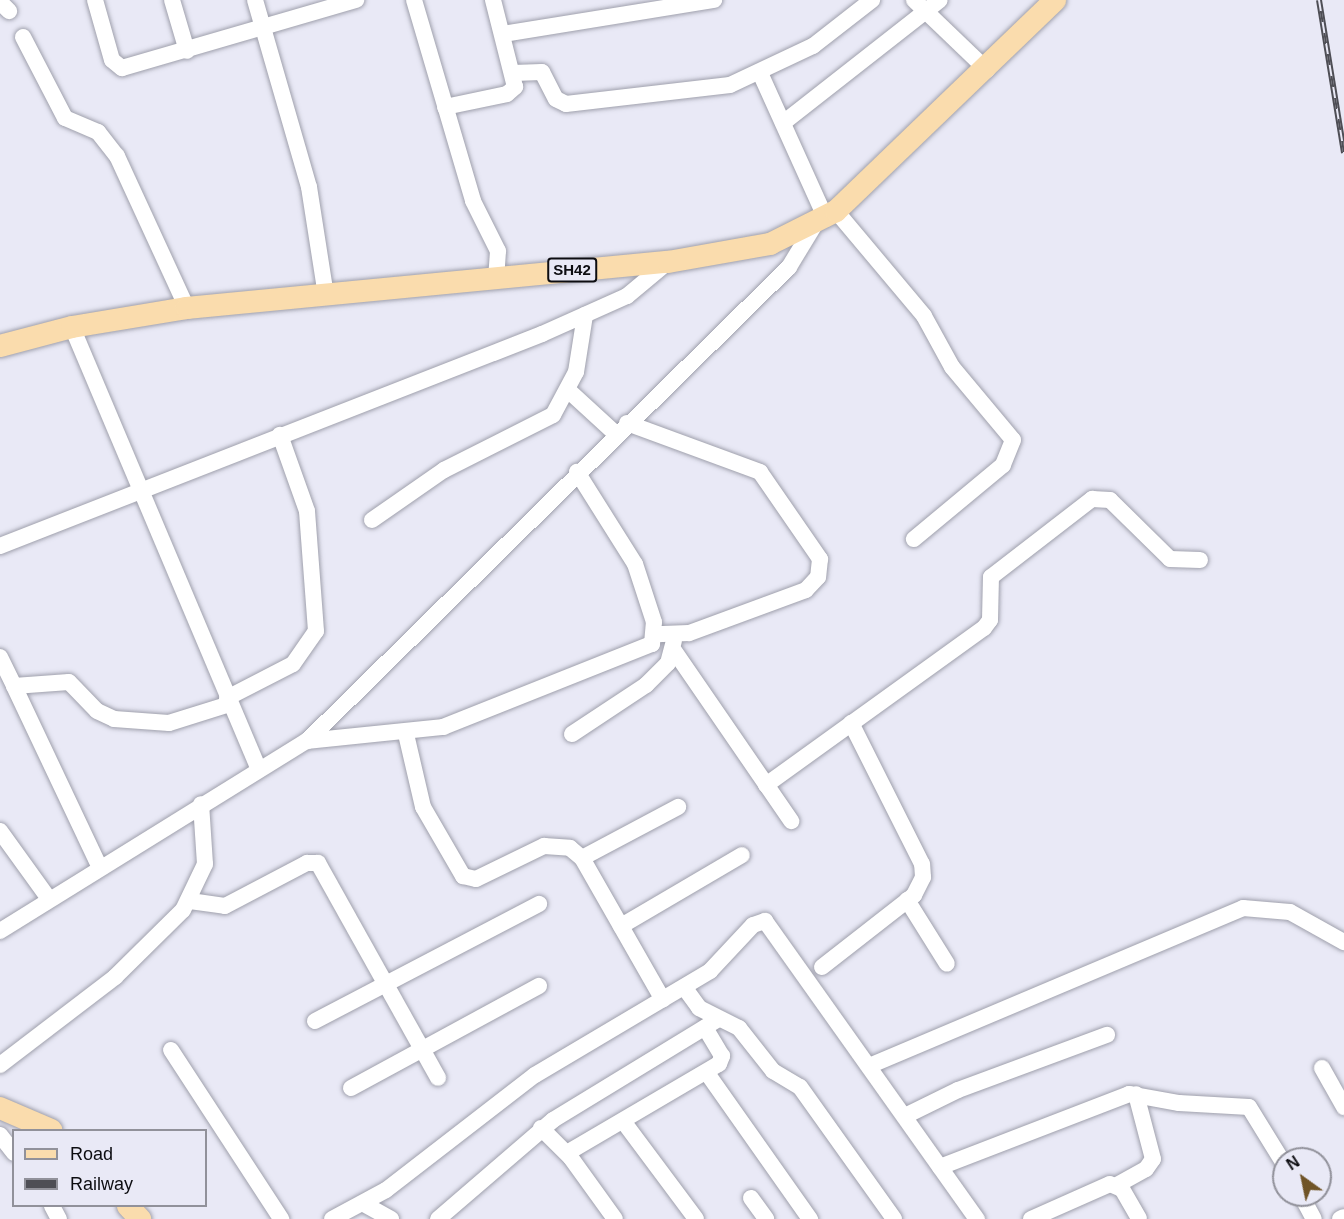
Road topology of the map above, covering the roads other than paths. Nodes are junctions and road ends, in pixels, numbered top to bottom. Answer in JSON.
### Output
{"nodes":[{"id":1,"x":95,"y":0,"type":"edge"},
{"id":2,"x":172,"y":0,"type":"edge"},
{"id":3,"x":255,"y":0,"type":"edge"},
{"id":4,"x":414,"y":0,"type":"edge"},
{"id":5,"x":493,"y":0,"type":"edge"},
{"id":6,"x":714,"y":0,"type":"edge"},
{"id":7,"x":872,"y":0,"type":"edge"},
{"id":8,"x":914,"y":0,"type":"edge"},
{"id":9,"x":940,"y":0,"type":"edge"},
{"id":10,"x":1055,"y":0,"type":"edge"},
{"id":11,"x":345,"y":2,"type":"edge"},
{"id":12,"x":925,"y":13,"type":"junction"},
{"id":13,"x":263,"y":28,"type":"junction"},
{"id":14,"x":503,"y":34,"type":"junction"},
{"id":15,"x":23,"y":37,"type":"dead end"},
{"id":16,"x":187,"y":51,"type":"junction"},
{"id":17,"x":987,"y":70,"type":"junction"},
{"id":18,"x":513,"y":73,"type":"junction"},
{"id":19,"x":761,"y":75,"type":"junction"},
{"id":20,"x":445,"y":107,"type":"junction"},
{"id":21,"x":783,"y":123,"type":"junction"},
{"id":22,"x":825,"y":219,"type":"junction"},
{"id":23,"x":668,"y":262,"type":"junction"},
{"id":24,"x":496,"y":278,"type":"junction"},
{"id":25,"x":326,"y":296,"type":"junction"},
{"id":26,"x":187,"y":308,"type":"junction"},
{"id":27,"x":585,"y":315,"type":"junction"},
{"id":28,"x":72,"y":327,"type":"junction"},
{"id":29,"x":0,"y":346,"type":"edge"},
{"id":30,"x":569,"y":391,"type":"junction"},
{"id":31,"x":622,"y":429,"type":"junction"},
{"id":32,"x":280,"y":435,"type":"junction"},
{"id":33,"x":577,"y":472,"type":"junction"},
{"id":34,"x":139,"y":493,"type":"junction"},
{"id":35,"x":372,"y":520,"type":"dead end"},
{"id":36,"x":914,"y":539,"type":"dead end"},
{"id":37,"x":0,"y":546,"type":"edge"},
{"id":38,"x":1200,"y":560,"type":"dead end"},
{"id":39,"x":656,"y":634,"type":"junction"},
{"id":40,"x":674,"y":642,"type":"junction"},
{"id":41,"x":0,"y":657,"type":"edge"},
{"id":42,"x":14,"y":686,"type":"junction"},
{"id":43,"x":229,"y":701,"type":"junction"},
{"id":44,"x":851,"y":723,"type":"junction"},
{"id":45,"x":406,"y":734,"type":"junction"},
{"id":46,"x":572,"y":734,"type":"dead end"},
{"id":47,"x":307,"y":741,"type":"junction"},
{"id":48,"x":259,"y":769,"type":"junction"},
{"id":49,"x":766,"y":785,"type":"junction"},
{"id":50,"x":201,"y":804,"type":"junction"},
{"id":51,"x":678,"y":807,"type":"dead end"},
{"id":52,"x":791,"y":821,"type":"dead end"},
{"id":53,"x":0,"y":831,"type":"edge"},
{"id":54,"x":742,"y":855,"type":"dead end"},
{"id":55,"x":582,"y":858,"type":"junction"},
{"id":56,"x":99,"y":866,"type":"junction"},
{"id":57,"x":49,"y":899,"type":"junction"},
{"id":58,"x":908,"y":900,"type":"junction"},
{"id":59,"x":190,"y":901,"type":"junction"},
{"id":60,"x":539,"y":904,"type":"dead end"},
{"id":61,"x":621,"y":926,"type":"junction"},
{"id":62,"x":0,"y":931,"type":"edge"},
{"id":63,"x":1344,"y":942,"type":"edge"},
{"id":64,"x":947,"y":964,"type":"dead end"},
{"id":65,"x":822,"y":967,"type":"dead end"},
{"id":66,"x":385,"y":982,"type":"junction"},
{"id":67,"x":539,"y":986,"type":"dead end"},
{"id":68,"x":684,"y":987,"type":"junction"},
{"id":69,"x":663,"y":1000,"type":"junction"},
{"id":70,"x":315,"y":1021,"type":"dead end"},
{"id":71,"x":711,"y":1024,"type":"junction"},
{"id":72,"x":1107,"y":1035,"type":"dead end"},
{"id":73,"x":422,"y":1049,"type":"junction"},
{"id":74,"x":171,"y":1050,"type":"dead end"},
{"id":75,"x":0,"y":1065,"type":"edge"},
{"id":76,"x":869,"y":1066,"type":"junction"},
{"id":77,"x":1322,"y":1068,"type":"dead end"},
{"id":78,"x":707,"y":1073,"type":"junction"},
{"id":79,"x":438,"y":1078,"type":"dead end"},
{"id":80,"x":351,"y":1088,"type":"dead end"},
{"id":81,"x":1136,"y":1094,"type":"junction"},
{"id":82,"x":1344,"y":1107,"type":"edge"},
{"id":83,"x":905,"y":1116,"type":"junction"},
{"id":84,"x":5,"y":1117,"type":"edge"},
{"id":85,"x":623,"y":1121,"type":"junction"},
{"id":86,"x":541,"y":1128,"type":"junction"},
{"id":87,"x":44,"y":1129,"type":"edge"},
{"id":88,"x":0,"y":1135,"type":"edge"},
{"id":89,"x":1274,"y":1147,"type":"edge"},
{"id":90,"x":12,"y":1150,"type":"edge"},
{"id":91,"x":567,"y":1153,"type":"junction"},
{"id":92,"x":940,"y":1167,"type":"junction"},
{"id":93,"x":1117,"y":1185,"type":"junction"},
{"id":94,"x":751,"y":1197,"type":"dead end"},
{"id":95,"x":364,"y":1203,"type":"junction"},
{"id":96,"x":129,"y":1207,"type":"edge"},
{"id":97,"x":607,"y":1216,"type":"edge"},
{"id":98,"x":1344,"y":1217,"type":"edge"},
{"id":99,"x":140,"y":1219,"type":"edge"},
{"id":100,"x":281,"y":1219,"type":"edge"},
{"id":101,"x":332,"y":1219,"type":"edge"},
{"id":102,"x":391,"y":1219,"type":"edge"},
{"id":103,"x":438,"y":1219,"type":"edge"},
{"id":104,"x":696,"y":1219,"type":"edge"},
{"id":105,"x":766,"y":1219,"type":"edge"},
{"id":106,"x":810,"y":1219,"type":"edge"},
{"id":107,"x":894,"y":1219,"type":"edge"},
{"id":108,"x":977,"y":1219,"type":"edge"},
{"id":109,"x":1031,"y":1219,"type":"edge"},
{"id":110,"x":1139,"y":1219,"type":"edge"},
{"id":111,"x":1340,"y":1219,"type":"edge"}],
"edges":[{"from":1,"to":16,"type":"street"},
{"from":2,"to":16,"type":"street"},
{"from":3,"to":13,"type":"street"},
{"from":4,"to":20,"type":"street"},
{"from":5,"to":14,"type":"street"},
{"from":6,"to":14,"type":"street"},
{"from":7,"to":19,"type":"street"},
{"from":8,"to":12,"type":"street"},
{"from":9,"to":12,"type":"street"},
{"from":10,"to":17,"type":"main road","number":"SH42"},
{"from":11,"to":13,"type":"street"},
{"from":12,"to":17,"type":"street"},
{"from":12,"to":21,"type":"street"},
{"from":13,"to":16,"type":"street"},
{"from":13,"to":25,"type":"street"},
{"from":14,"to":18,"type":"street"},
{"from":15,"to":26,"type":"street"},
{"from":17,"to":22,"type":"main road","number":"SH42"},
{"from":18,"to":19,"type":"street"},
{"from":18,"to":20,"type":"street"},
{"from":19,"to":21,"type":"street"},
{"from":20,"to":24,"type":"street"},
{"from":21,"to":22,"type":"street"},
{"from":22,"to":23,"type":"main road","number":"SH42"},
{"from":22,"to":31,"type":"street"},
{"from":22,"to":36,"type":"street"},
{"from":23,"to":24,"type":"main road","number":"SH42"},
{"from":23,"to":27,"type":"street"},
{"from":24,"to":25,"type":"main road","number":"SH42"},
{"from":25,"to":26,"type":"main road","number":"SH42"},
{"from":26,"to":28,"type":"main road","number":"SH42"},
{"from":27,"to":30,"type":"street"},
{"from":27,"to":32,"type":"street"},
{"from":28,"to":29,"type":"main road","number":"SH42"},
{"from":28,"to":34,"type":"street"},
{"from":30,"to":31,"type":"street"},
{"from":30,"to":35,"type":"street"},
{"from":31,"to":33,"type":"street"},
{"from":31,"to":40,"type":"street"},
{"from":32,"to":34,"type":"street"},
{"from":32,"to":43,"type":"street"},
{"from":33,"to":39,"type":"street"},
{"from":33,"to":47,"type":"street"},
{"from":34,"to":37,"type":"street"},
{"from":34,"to":43,"type":"street"},
{"from":38,"to":44,"type":"street"},
{"from":39,"to":40,"type":"street"},
{"from":39,"to":45,"type":"street"},
{"from":40,"to":46,"type":"street"},
{"from":40,"to":49,"type":"street"},
{"from":41,"to":42,"type":"street"},
{"from":42,"to":43,"type":"street"},
{"from":42,"to":56,"type":"street"},
{"from":43,"to":48,"type":"street"},
{"from":44,"to":49,"type":"street"},
{"from":44,"to":58,"type":"street"},
{"from":45,"to":47,"type":"street"},
{"from":45,"to":55,"type":"street"},
{"from":47,"to":48,"type":"street"},
{"from":48,"to":50,"type":"street"},
{"from":49,"to":52,"type":"street"},
{"from":50,"to":56,"type":"street"},
{"from":50,"to":59,"type":"street"},
{"from":51,"to":55,"type":"street"},
{"from":53,"to":57,"type":"street"},
{"from":54,"to":61,"type":"street"},
{"from":55,"to":61,"type":"street"},
{"from":56,"to":57,"type":"street"},
{"from":57,"to":62,"type":"street"},
{"from":58,"to":64,"type":"street"},
{"from":58,"to":65,"type":"street"},
{"from":59,"to":66,"type":"street"},
{"from":59,"to":75,"type":"street"},
{"from":60,"to":66,"type":"street"},
{"from":61,"to":69,"type":"street"},
{"from":63,"to":76,"type":"street"},
{"from":66,"to":70,"type":"street"},
{"from":66,"to":73,"type":"street"},
{"from":67,"to":73,"type":"street"},
{"from":68,"to":69,"type":"street"},
{"from":68,"to":71,"type":"street"},
{"from":68,"to":76,"type":"street"},
{"from":69,"to":95,"type":"street"},
{"from":71,"to":78,"type":"street"},
{"from":71,"to":86,"type":"street"},
{"from":71,"to":107,"type":"street"},
{"from":72,"to":83,"type":"street"},
{"from":73,"to":79,"type":"street"},
{"from":73,"to":80,"type":"street"},
{"from":74,"to":100,"type":"street"},
{"from":76,"to":83,"type":"street"},
{"from":77,"to":82,"type":"street"},
{"from":78,"to":85,"type":"street"},
{"from":78,"to":106,"type":"street"},
{"from":81,"to":89,"type":"street"},
{"from":81,"to":92,"type":"street"},
{"from":81,"to":93,"type":"street"},
{"from":83,"to":92,"type":"street"},
{"from":84,"to":87,"type":"main road"},
{"from":85,"to":91,"type":"street"},
{"from":85,"to":104,"type":"street"},
{"from":86,"to":91,"type":"street"},
{"from":86,"to":103,"type":"street"},
{"from":88,"to":90,"type":"street"},
{"from":91,"to":97,"type":"street"},
{"from":92,"to":108,"type":"street"},
{"from":93,"to":109,"type":"street"},
{"from":93,"to":110,"type":"street"},
{"from":94,"to":105,"type":"street"},
{"from":95,"to":101,"type":"street"},
{"from":95,"to":102,"type":"street"},
{"from":96,"to":99,"type":"main road"},
{"from":98,"to":111,"type":"street"}]}
